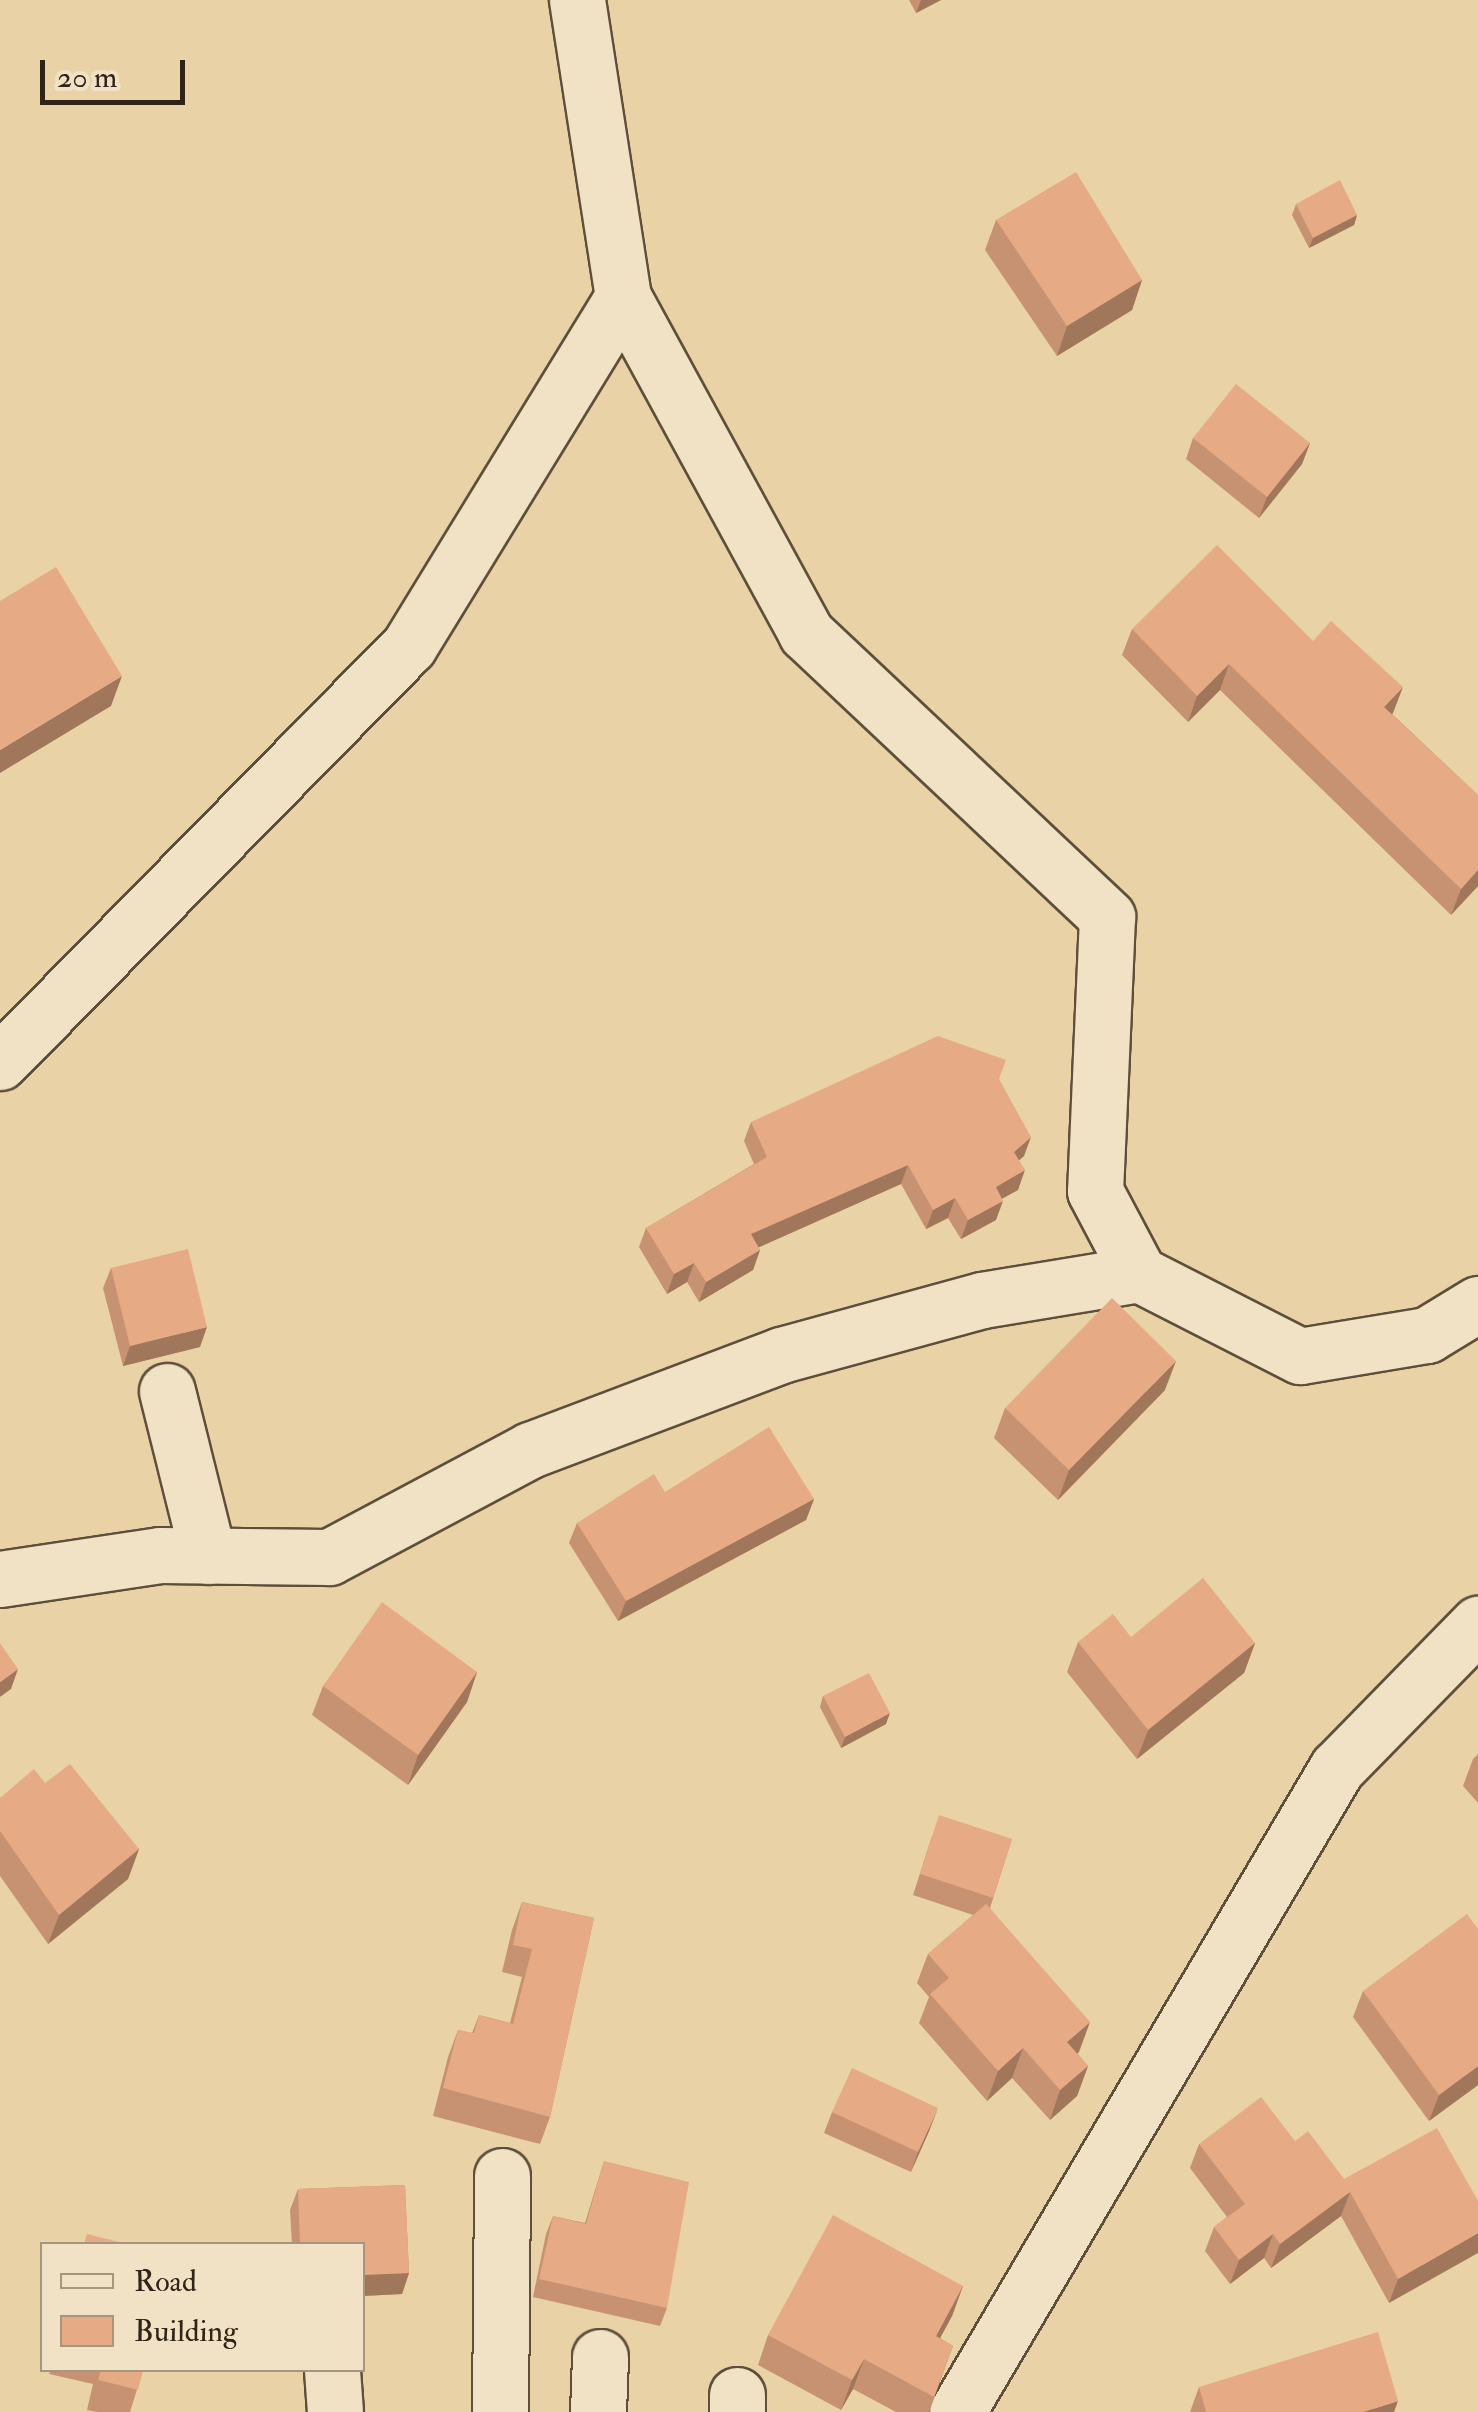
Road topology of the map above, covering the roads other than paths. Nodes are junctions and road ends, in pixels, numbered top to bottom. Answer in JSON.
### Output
{"nodes":[{"id":1,"x":577,"y":0,"type":"edge"},
{"id":2,"x":624,"y":297,"type":"junction"},
{"id":3,"x":0,"y":1062,"type":"edge"},
{"id":4,"x":1139,"y":1274,"type":"junction"},
{"id":5,"x":1478,"y":1304,"type":"edge"},
{"id":6,"x":167,"y":1391,"type":"dead end"},
{"id":7,"x":208,"y":1556,"type":"junction"},
{"id":8,"x":0,"y":1580,"type":"edge"},
{"id":9,"x":1478,"y":1624,"type":"edge"},
{"id":10,"x":502,"y":2176,"type":"dead end"},
{"id":11,"x":600,"y":2358,"type":"dead end"},
{"id":12,"x":332,"y":2372,"type":"edge"},
{"id":13,"x":335,"y":2412,"type":"edge"},
{"id":14,"x":500,"y":2412,"type":"edge"},
{"id":15,"x":598,"y":2412,"type":"edge"},
{"id":16,"x":957,"y":2412,"type":"edge"}],
"edges":[{"from":1,"to":2,"type":"street"},
{"from":2,"to":3,"type":"street"},
{"from":2,"to":4,"type":"street"},
{"from":4,"to":5,"type":"street"},
{"from":4,"to":7,"type":"street"},
{"from":6,"to":7,"type":"street"},
{"from":7,"to":8,"type":"street"},
{"from":9,"to":16,"type":"street"},
{"from":10,"to":14,"type":"street"},
{"from":11,"to":15,"type":"street"},
{"from":12,"to":13,"type":"street"}]}
